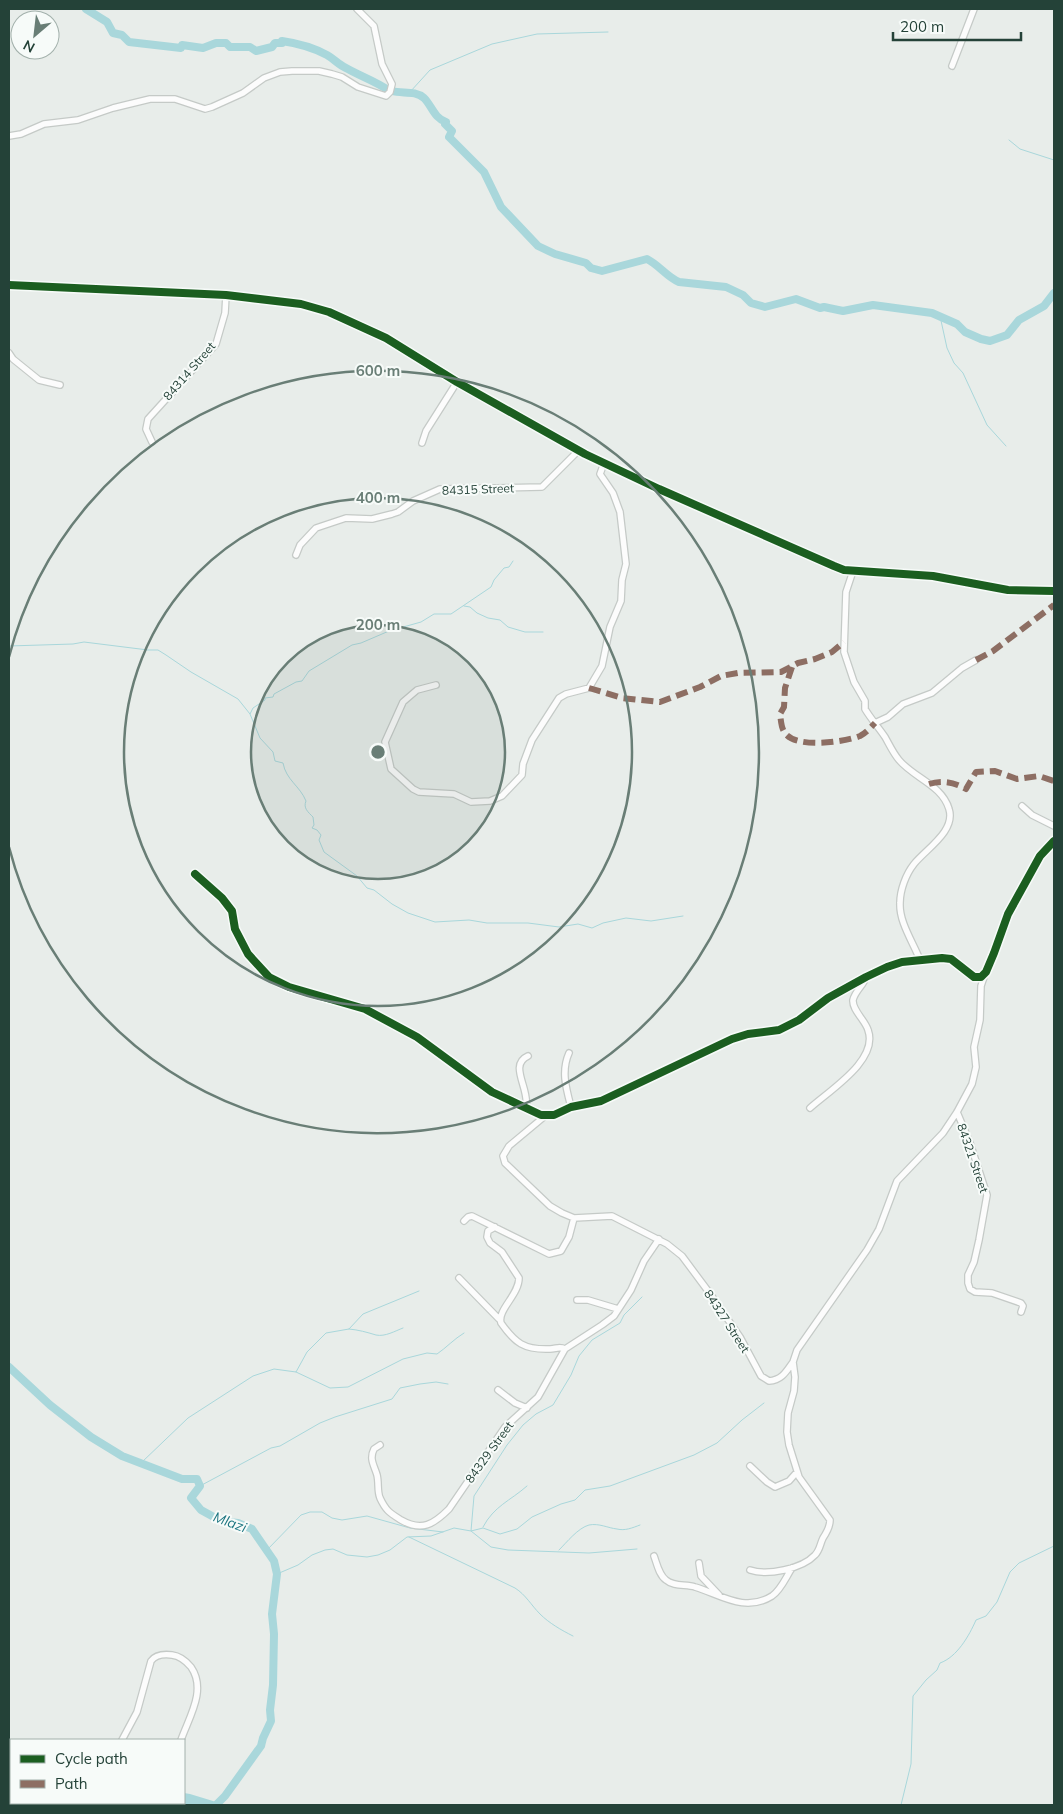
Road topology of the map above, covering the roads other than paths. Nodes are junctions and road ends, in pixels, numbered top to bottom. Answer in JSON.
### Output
{"nodes":[{"id":1,"x":357,"y":9,"type":"edge"},
{"id":2,"x":974,"y":9,"type":"edge"},
{"id":3,"x":952,"y":66,"type":"dead end"},
{"id":4,"x":9,"y":136,"type":"edge"},
{"id":5,"x":9,"y":285,"type":"edge"},
{"id":6,"x":226,"y":295,"type":"junction"},
{"id":7,"x":9,"y":353,"type":"edge"},
{"id":8,"x":457,"y":382,"type":"junction"},
{"id":9,"x":60,"y":385,"type":"dead end"},
{"id":10,"x":152,"y":442,"type":"dead end"},
{"id":11,"x":422,"y":443,"type":"dead end"},
{"id":12,"x":578,"y":451,"type":"junction"},
{"id":13,"x":604,"y":463,"type":"junction"},
{"id":14,"x":296,"y":555,"type":"dead end"},
{"id":15,"x":853,"y":571,"type":"junction"},
{"id":16,"x":1054,"y":591,"type":"edge"},
{"id":17,"x":976,"y":660,"type":"dead end"},
{"id":18,"x":436,"y":685,"type":"dead end"},
{"id":19,"x":875,"y":723,"type":"junction"},
{"id":20,"x":1022,"y":806,"type":"dead end"},
{"id":21,"x":1054,"y":826,"type":"edge"},
{"id":22,"x":1054,"y":841,"type":"edge"},
{"id":23,"x":195,"y":874,"type":"dead end"},
{"id":24,"x":920,"y":960,"type":"junction"},
{"id":25,"x":986,"y":972,"type":"junction"},
{"id":26,"x":866,"y":976,"type":"junction"},
{"id":27,"x":569,"y":1053,"type":"dead end"},
{"id":28,"x":528,"y":1056,"type":"dead end"},
{"id":29,"x":526,"y":1107,"type":"junction"},
{"id":30,"x":571,"y":1107,"type":"junction"},
{"id":31,"x":810,"y":1108,"type":"dead end"},
{"id":32,"x":957,"y":1112,"type":"junction"},
{"id":33,"x":545,"y":1116,"type":"junction"},
{"id":34,"x":574,"y":1218,"type":"junction"},
{"id":35,"x":464,"y":1221,"type":"dead end"},
{"id":36,"x":495,"y":1228,"type":"junction"},
{"id":37,"x":659,"y":1239,"type":"junction"},
{"id":38,"x":459,"y":1278,"type":"dead end"},
{"id":39,"x":577,"y":1300,"type":"dead end"},
{"id":40,"x":618,"y":1309,"type":"junction"},
{"id":41,"x":1021,"y":1312,"type":"dead end"},
{"id":42,"x":500,"y":1318,"type":"junction"},
{"id":43,"x":565,"y":1349,"type":"junction"},
{"id":44,"x":793,"y":1362,"type":"junction"},
{"id":45,"x":498,"y":1390,"type":"dead end"},
{"id":46,"x":527,"y":1408,"type":"junction"},
{"id":47,"x":380,"y":1445,"type":"dead end"},
{"id":48,"x":750,"y":1466,"type":"dead end"},
{"id":49,"x":796,"y":1472,"type":"junction"},
{"id":50,"x":654,"y":1556,"type":"dead end"},
{"id":51,"x":699,"y":1563,"type":"dead end"},
{"id":52,"x":792,"y":1568,"type":"junction"},
{"id":53,"x":750,"y":1570,"type":"dead end"},
{"id":54,"x":721,"y":1597,"type":"junction"},
{"id":55,"x":123,"y":1739,"type":"edge"},
{"id":56,"x":181,"y":1739,"type":"edge"}],
"edges":[{"from":1,"to":4,"type":"street"},
{"from":2,"to":3,"type":"street"},
{"from":5,"to":6,"type":"street"},
{"from":6,"to":8,"type":"street"},
{"from":6,"to":10,"type":"street","name":"84314 Street"},
{"from":7,"to":9,"type":"street"},
{"from":8,"to":11,"type":"street"},
{"from":8,"to":12,"type":"street"},
{"from":12,"to":13,"type":"street"},
{"from":12,"to":14,"type":"street","name":"84315 Street"},
{"from":13,"to":15,"type":"street"},
{"from":13,"to":18,"type":"street"},
{"from":15,"to":16,"type":"street"},
{"from":15,"to":19,"type":"street"},
{"from":17,"to":19,"type":"street"},
{"from":19,"to":24,"type":"street"},
{"from":20,"to":21,"type":"street"},
{"from":22,"to":25,"type":"street"},
{"from":23,"to":29,"type":"street"},
{"from":24,"to":25,"type":"street"},
{"from":24,"to":26,"type":"street"},
{"from":25,"to":32,"type":"street"},
{"from":26,"to":30,"type":"street"},
{"from":26,"to":31,"type":"street"},
{"from":27,"to":30,"type":"street"},
{"from":28,"to":29,"type":"street"},
{"from":29,"to":33,"type":"street"},
{"from":30,"to":33,"type":"street"},
{"from":32,"to":41,"type":"street","name":"84321 Street"},
{"from":32,"to":44,"type":"street"},
{"from":33,"to":34,"type":"street"},
{"from":34,"to":36,"type":"street"},
{"from":34,"to":37,"type":"street"},
{"from":35,"to":36,"type":"street"},
{"from":36,"to":42,"type":"street"},
{"from":37,"to":40,"type":"street","name":"84329 Street"},
{"from":37,"to":44,"type":"street","name":"84327 Street"},
{"from":38,"to":42,"type":"street"},
{"from":39,"to":40,"type":"street"},
{"from":40,"to":43,"type":"street","name":"84329 Street"},
{"from":42,"to":43,"type":"street"},
{"from":43,"to":46,"type":"street","name":"84329 Street"},
{"from":44,"to":49,"type":"street"},
{"from":45,"to":46,"type":"street"},
{"from":46,"to":47,"type":"street","name":"84329 Street"},
{"from":48,"to":49,"type":"street"},
{"from":49,"to":52,"type":"street"},
{"from":50,"to":54,"type":"street"},
{"from":51,"to":54,"type":"street"},
{"from":52,"to":53,"type":"street"},
{"from":52,"to":54,"type":"street"},
{"from":55,"to":56,"type":"street"}]}
